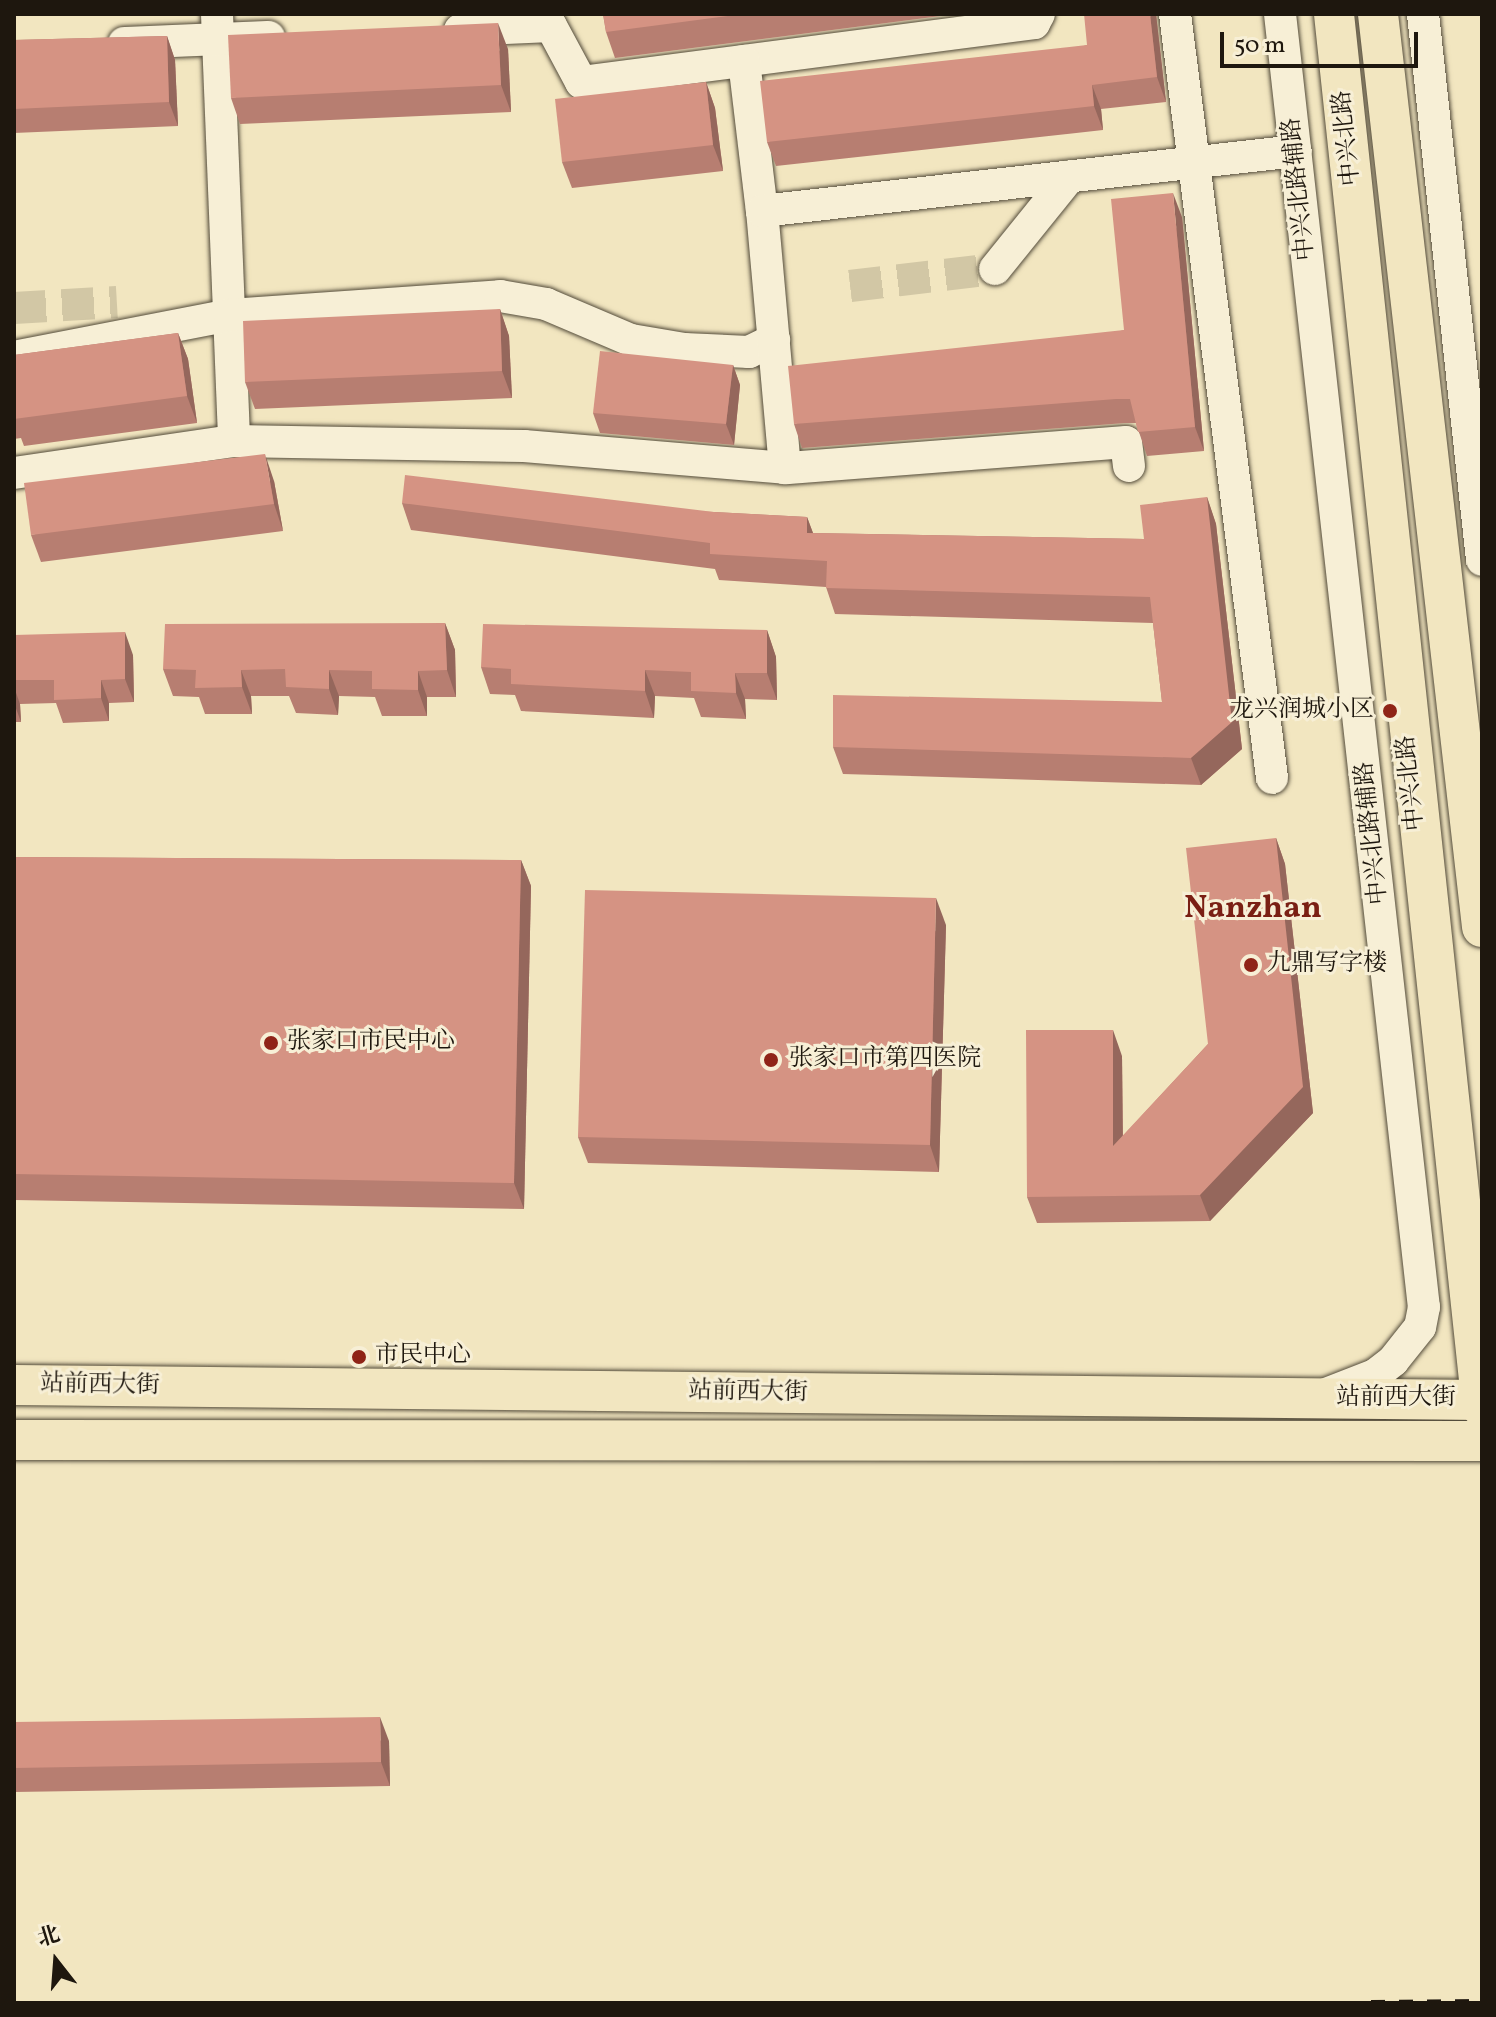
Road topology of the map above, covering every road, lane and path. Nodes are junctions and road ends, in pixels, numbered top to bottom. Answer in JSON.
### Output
{"nodes":[{"id":1,"x":1039,"y":14,"type":"edge"},
{"id":2,"x":1175,"y":14,"type":"edge"},
{"id":3,"x":1280,"y":14,"type":"edge"},
{"id":4,"x":1334,"y":14,"type":"edge"},
{"id":5,"x":1378,"y":14,"type":"edge"},
{"id":6,"x":1423,"y":14,"type":"edge"},
{"id":7,"x":550,"y":20,"type":"edge"},
{"id":8,"x":217,"y":27,"type":"edge"},
{"id":9,"x":424,"y":31,"type":"edge"},
{"id":10,"x":297,"y":36,"type":"edge"},
{"id":11,"x":92,"y":44,"type":"edge"},
{"id":12,"x":744,"y":61,"type":"junction"},
{"id":13,"x":1296,"y":151,"type":"junction"},
{"id":14,"x":1195,"y":162,"type":"junction"},
{"id":15,"x":1070,"y":176,"type":"junction"},
{"id":16,"x":762,"y":211,"type":"junction"},
{"id":17,"x":995,"y":269,"type":"tunnel mouth"},
{"id":18,"x":230,"y":315,"type":"junction"},
{"id":19,"x":774,"y":340,"type":"junction"},
{"id":20,"x":14,"y":357,"type":"edge"},
{"id":21,"x":234,"y":441,"type":"junction"},
{"id":22,"x":1129,"y":466,"type":"dead end"},
{"id":23,"x":785,"y":468,"type":"junction"},
{"id":24,"x":14,"y":473,"type":"edge"},
{"id":25,"x":1479,"y":516,"type":"edge"},
{"id":26,"x":1436,"y":525,"type":"junction"},
{"id":27,"x":1391,"y":530,"type":"junction"},
{"id":28,"x":1482,"y":560,"type":"edge"},
{"id":29,"x":1272,"y":778,"type":"dead end"},
{"id":30,"x":1482,"y":927,"type":"edge"},
{"id":31,"x":14,"y":1385,"type":"edge"},
{"id":32,"x":1312,"y":1399,"type":"junction"},
{"id":33,"x":1482,"y":1400,"type":"edge"},
{"id":34,"x":1482,"y":1407,"type":"edge"},
{"id":35,"x":14,"y":1440,"type":"edge"},
{"id":36,"x":1482,"y":1441,"type":"edge"}],
"edges":[{"from":1,"to":12,"type":"street"},
{"from":2,"to":14,"type":"street"},
{"from":3,"to":13,"type":"street","name":"中兴北路辅路"},
{"from":4,"to":27,"type":"main road","name":"中兴北路"},
{"from":5,"to":26,"type":"main road","name":"中兴北路"},
{"from":6,"to":25,"type":"street"},
{"from":7,"to":9,"type":"street"},
{"from":7,"to":12,"type":"street"},
{"from":8,"to":10,"type":"street"},
{"from":8,"to":11,"type":"street"},
{"from":8,"to":18,"type":"street"},
{"from":12,"to":16,"type":"street"},
{"from":13,"to":14,"type":"street"},
{"from":13,"to":32,"type":"street","name":"中兴北路辅路"},
{"from":14,"to":15,"type":"street"},
{"from":14,"to":29,"type":"street"},
{"from":15,"to":16,"type":"street"},
{"from":15,"to":17,"type":"street"},
{"from":16,"to":19,"type":"street"},
{"from":18,"to":19,"type":"street"},
{"from":18,"to":20,"type":"street"},
{"from":18,"to":21,"type":"street"},
{"from":19,"to":23,"type":"street"},
{"from":21,"to":23,"type":"street"},
{"from":21,"to":24,"type":"street"},
{"from":22,"to":23,"type":"street"},
{"from":25,"to":26,"type":"street"},
{"from":25,"to":28,"type":"street"},
{"from":26,"to":27,"type":"street"},
{"from":26,"to":30,"type":"main road","name":"中兴北路"},
{"from":27,"to":33,"type":"main road","name":"中兴北路"},
{"from":31,"to":32,"type":"main road","name":"站前西大街"},
{"from":32,"to":33,"type":"main road","name":"站前西大街"},
{"from":33,"to":34,"type":"main road","name":"中兴北路"},
{"from":35,"to":36,"type":"main road","name":"站前西大街"}]}
